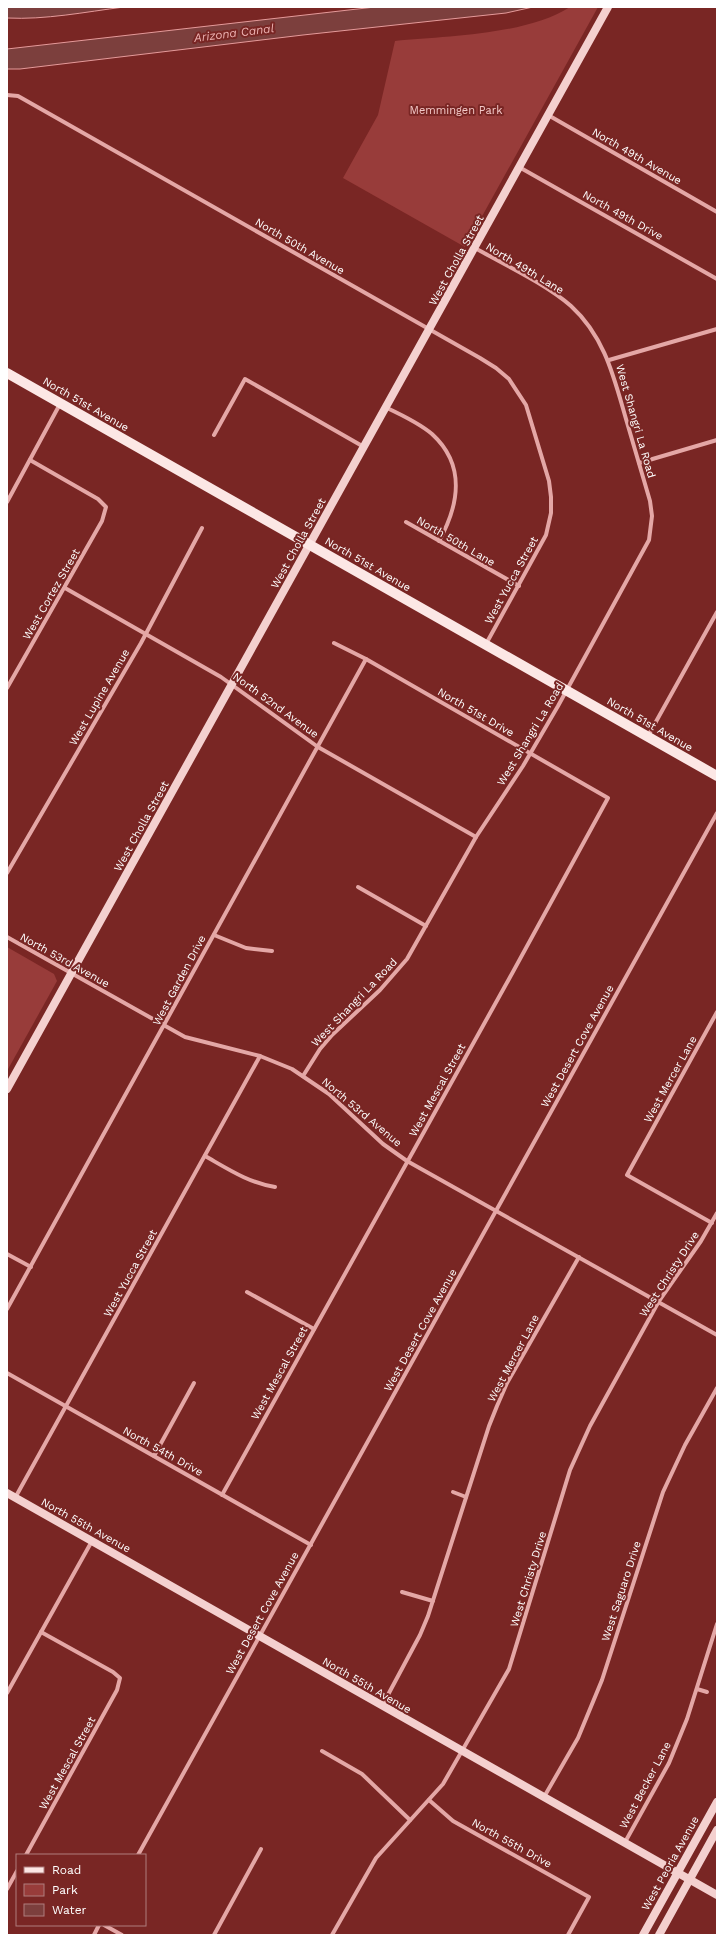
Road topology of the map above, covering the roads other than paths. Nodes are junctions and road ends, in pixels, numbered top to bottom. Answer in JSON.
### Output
{"nodes":[{"id":1,"x":608,"y":7,"type":"edge"},
{"id":2,"x":8,"y":95,"type":"edge"},
{"id":3,"x":548,"y":115,"type":"junction"},
{"id":4,"x":520,"y":167,"type":"junction"},
{"id":5,"x":717,"y":212,"type":"edge"},
{"id":6,"x":475,"y":248,"type":"junction"},
{"id":7,"x":717,"y":279,"type":"edge"},
{"id":8,"x":430,"y":329,"type":"junction"},
{"id":9,"x":717,"y":329,"type":"edge"},
{"id":10,"x":609,"y":360,"type":"junction"},
{"id":11,"x":7,"y":373,"type":"edge"},
{"id":12,"x":61,"y":404,"type":"junction"},
{"id":13,"x":387,"y":408,"type":"junction"},
{"id":14,"x":214,"y":435,"type":"dead end"},
{"id":15,"x":717,"y":440,"type":"edge"},
{"id":16,"x":364,"y":448,"type":"junction"},
{"id":17,"x":541,"y":453,"type":"joint"},
{"id":18,"x":30,"y":460,"type":"junction"},
{"id":19,"x":639,"y":463,"type":"junction"},
{"id":20,"x":7,"y":502,"type":"edge"},
{"id":21,"x":406,"y":522,"type":"dead end"},
{"id":22,"x":202,"y":528,"type":"dead end"},
{"id":23,"x":439,"y":541,"type":"junction"},
{"id":24,"x":310,"y":545,"type":"junction"},
{"id":25,"x":519,"y":586,"type":"junction"},
{"id":26,"x":65,"y":588,"type":"junction"},
{"id":27,"x":717,"y":612,"type":"edge"},
{"id":28,"x":146,"y":634,"type":"junction"},
{"id":29,"x":334,"y":643,"type":"dead end"},
{"id":30,"x":486,"y":644,"type":"junction"},
{"id":31,"x":366,"y":659,"type":"junction"},
{"id":32,"x":232,"y":684,"type":"junction"},
{"id":33,"x":7,"y":688,"type":"edge"},
{"id":34,"x":567,"y":691,"type":"junction"},
{"id":35,"x":648,"y":737,"type":"junction"},
{"id":36,"x":318,"y":747,"type":"junction"},
{"id":37,"x":530,"y":753,"type":"junction"},
{"id":38,"x":717,"y":776,"type":"edge"},
{"id":39,"x":608,"y":798,"type":"joint"},
{"id":40,"x":717,"y":813,"type":"edge"},
{"id":41,"x":476,"y":837,"type":"junction"},
{"id":42,"x":7,"y":873,"type":"edge"},
{"id":43,"x":358,"y":887,"type":"dead end"},
{"id":44,"x":426,"y":926,"type":"junction"},
{"id":45,"x":214,"y":935,"type":"junction"},
{"id":46,"x":7,"y":937,"type":"edge"},
{"id":47,"x":272,"y":951,"type":"dead end"},
{"id":48,"x":72,"y":974,"type":"junction"},
{"id":49,"x":717,"y":1012,"type":"edge"},
{"id":50,"x":165,"y":1026,"type":"junction"},
{"id":51,"x":260,"y":1056,"type":"junction"},
{"id":52,"x":303,"y":1076,"type":"junction"},
{"id":53,"x":7,"y":1090,"type":"edge"},
{"id":54,"x":205,"y":1156,"type":"junction"},
{"id":55,"x":407,"y":1161,"type":"junction"},
{"id":56,"x":275,"y":1187,"type":"dead end"},
{"id":57,"x":496,"y":1210,"type":"junction"},
{"id":58,"x":717,"y":1213,"type":"edge"},
{"id":59,"x":712,"y":1223,"type":"junction"},
{"id":60,"x":7,"y":1254,"type":"edge"},
{"id":61,"x":579,"y":1257,"type":"junction"},
{"id":62,"x":31,"y":1267,"type":"junction"},
{"id":63,"x":247,"y":1292,"type":"dead end"},
{"id":64,"x":659,"y":1301,"type":"junction"},
{"id":65,"x":7,"y":1309,"type":"edge"},
{"id":66,"x":314,"y":1329,"type":"junction"},
{"id":67,"x":717,"y":1335,"type":"edge"},
{"id":68,"x":7,"y":1373,"type":"edge"},
{"id":69,"x":194,"y":1383,"type":"dead end"},
{"id":70,"x":717,"y":1388,"type":"edge"},
{"id":71,"x":66,"y":1407,"type":"junction"},
{"id":72,"x":154,"y":1456,"type":"junction"},
{"id":73,"x":453,"y":1492,"type":"dead end"},
{"id":74,"x":7,"y":1493,"type":"edge"},
{"id":75,"x":222,"y":1495,"type":"junction"},
{"id":76,"x":466,"y":1497,"type":"junction"},
{"id":77,"x":15,"y":1498,"type":"junction"},
{"id":78,"x":92,"y":1541,"type":"junction"},
{"id":79,"x":311,"y":1545,"type":"junction"},
{"id":80,"x":402,"y":1592,"type":"dead end"},
{"id":81,"x":432,"y":1601,"type":"junction"},
{"id":82,"x":717,"y":1624,"type":"edge"},
{"id":83,"x":41,"y":1632,"type":"junction"},
{"id":84,"x":259,"y":1636,"type":"junction"},
{"id":85,"x":697,"y":1689,"type":"junction"},
{"id":86,"x":707,"y":1692,"type":"dead end"},
{"id":87,"x":7,"y":1693,"type":"edge"},
{"id":88,"x":382,"y":1706,"type":"junction"},
{"id":89,"x":322,"y":1751,"type":"dead end"},
{"id":90,"x":463,"y":1752,"type":"junction"},
{"id":91,"x":544,"y":1798,"type":"junction"},
{"id":92,"x":429,"y":1800,"type":"junction"},
{"id":93,"x":717,"y":1802,"type":"edge"},
{"id":94,"x":410,"y":1820,"type":"junction"},
{"id":95,"x":717,"y":1830,"type":"edge"},
{"id":96,"x":624,"y":1844,"type":"junction"},
{"id":97,"x":261,"y":1849,"type":"dead end"},
{"id":98,"x":27,"y":1854,"type":"edge"},
{"id":99,"x":139,"y":1854,"type":"edge"},
{"id":100,"x":16,"y":1873,"type":"edge"},
{"id":101,"x":677,"y":1874,"type":"junction"},
{"id":102,"x":689,"y":1880,"type":"junction"},
{"id":103,"x":7,"y":1889,"type":"edge"},
{"id":104,"x":717,"y":1896,"type":"edge"},
{"id":105,"x":98,"y":1926,"type":"edge"},
{"id":106,"x":106,"y":1926,"type":"edge"},
{"id":107,"x":94,"y":1935,"type":"edge"},
{"id":108,"x":122,"y":1935,"type":"edge"},
{"id":109,"x":214,"y":1935,"type":"edge"},
{"id":110,"x":332,"y":1935,"type":"edge"},
{"id":111,"x":568,"y":1935,"type":"edge"},
{"id":112,"x":643,"y":1935,"type":"edge"},
{"id":113,"x":659,"y":1935,"type":"edge"}],
"edges":[{"from":1,"to":3,"type":"street","name":"West Cholla Street"},
{"from":2,"to":8,"type":"street","name":"North 50th Avenue"},
{"from":3,"to":4,"type":"street","name":"West Cholla Street"},
{"from":3,"to":5,"type":"street","name":"North 49th Avenue"},
{"from":4,"to":6,"type":"street","name":"West Cholla Street"},
{"from":4,"to":7,"type":"street","name":"North 49th Drive"},
{"from":6,"to":8,"type":"street","name":"West Cholla Street"},
{"from":6,"to":10,"type":"street","name":"North 49th Lane"},
{"from":8,"to":13,"type":"street","name":"West Cholla Street"},
{"from":8,"to":17,"type":"street","name":"North 50th Avenue"},
{"from":9,"to":10,"type":"street","name":"West Shangri La Road"},
{"from":10,"to":19,"type":"street","name":"West Shangri La Road"},
{"from":11,"to":12,"type":"main road","name":"North 51st Avenue"},
{"from":12,"to":18,"type":"street"},
{"from":12,"to":24,"type":"main road","name":"North 51st Avenue"},
{"from":13,"to":16,"type":"street","name":"West Cholla Street"},
{"from":13,"to":23,"type":"street"},
{"from":14,"to":16,"type":"street"},
{"from":15,"to":19,"type":"street"},
{"from":16,"to":24,"type":"street","name":"West Cholla Street"},
{"from":17,"to":25,"type":"street","name":"West Yucca Street"},
{"from":18,"to":20,"type":"street"},
{"from":18,"to":26,"type":"street","name":"West Cortez Street"},
{"from":19,"to":34,"type":"street","name":"West Shangri La Road"},
{"from":21,"to":23,"type":"street","name":"North 50th Lane"},
{"from":22,"to":28,"type":"street","name":"West Lupine Avenue"},
{"from":23,"to":25,"type":"street","name":"North 50th Lane"},
{"from":24,"to":30,"type":"main road","name":"North 51st Avenue"},
{"from":24,"to":32,"type":"street","name":"West Cholla Street"},
{"from":25,"to":30,"type":"street","name":"West Yucca Street"},
{"from":26,"to":28,"type":"street","name":"North 52nd Avenue"},
{"from":26,"to":33,"type":"street","name":"West Cortez Street"},
{"from":27,"to":35,"type":"street"},
{"from":28,"to":32,"type":"street","name":"North 52nd Avenue"},
{"from":28,"to":42,"type":"street","name":"West Lupine Avenue"},
{"from":29,"to":31,"type":"street","name":"North 51st Drive"},
{"from":30,"to":34,"type":"main road","name":"North 51st Avenue"},
{"from":31,"to":36,"type":"street","name":"West Garden Drive"},
{"from":31,"to":37,"type":"street","name":"North 51st Drive"},
{"from":32,"to":36,"type":"street","name":"North 52nd Avenue"},
{"from":32,"to":48,"type":"street","name":"West Cholla Street"},
{"from":34,"to":35,"type":"main road","name":"North 51st Avenue"},
{"from":34,"to":37,"type":"street","name":"West Shangri La Road"},
{"from":35,"to":38,"type":"main road","name":"North 51st Avenue"},
{"from":36,"to":41,"type":"street","name":"North 52nd Avenue"},
{"from":36,"to":45,"type":"street","name":"West Garden Drive"},
{"from":37,"to":39,"type":"street","name":"North 51st Drive"},
{"from":37,"to":41,"type":"street","name":"West Shangri La Road"},
{"from":39,"to":55,"type":"street","name":"West Mescal Street"},
{"from":40,"to":57,"type":"street","name":"West Desert Cove Avenue"},
{"from":41,"to":44,"type":"street","name":"West Shangri La Road"},
{"from":43,"to":44,"type":"street"},
{"from":44,"to":52,"type":"street","name":"West Shangri La Road"},
{"from":45,"to":47,"type":"street"},
{"from":45,"to":50,"type":"street","name":"West Garden Drive"},
{"from":46,"to":48,"type":"street","name":"North 53rd Avenue"},
{"from":48,"to":50,"type":"street","name":"North 53rd Avenue"},
{"from":48,"to":53,"type":"street","name":"West Cholla Street"},
{"from":49,"to":59,"type":"street","name":"West Mercer Lane"},
{"from":50,"to":51,"type":"street","name":"North 53rd Avenue"},
{"from":50,"to":62,"type":"street","name":"West Garden Drive"},
{"from":51,"to":52,"type":"street","name":"North 53rd Avenue"},
{"from":51,"to":54,"type":"street","name":"West Yucca Street"},
{"from":52,"to":55,"type":"street","name":"North 53rd Avenue"},
{"from":54,"to":56,"type":"street"},
{"from":54,"to":71,"type":"street","name":"West Yucca Street"},
{"from":55,"to":57,"type":"street","name":"North 53rd Avenue"},
{"from":55,"to":66,"type":"street","name":"West Mescal Street"},
{"from":57,"to":61,"type":"street","name":"North 53rd Avenue"},
{"from":57,"to":79,"type":"street","name":"West Desert Cove Avenue"},
{"from":58,"to":59,"type":"street","name":"West Christy Drive"},
{"from":59,"to":64,"type":"street","name":"West Christy Drive"},
{"from":60,"to":62,"type":"street"},
{"from":61,"to":64,"type":"street","name":"North 53rd Avenue"},
{"from":61,"to":76,"type":"street","name":"West Mercer Lane"},
{"from":62,"to":65,"type":"street","name":"West Garden Drive"},
{"from":63,"to":66,"type":"street"},
{"from":64,"to":67,"type":"street","name":"North 53rd Avenue"},
{"from":64,"to":90,"type":"street","name":"West Christy Drive"},
{"from":66,"to":75,"type":"street","name":"West Mescal Street"},
{"from":68,"to":71,"type":"street","name":"North 54th Drive"},
{"from":69,"to":72,"type":"street"},
{"from":70,"to":91,"type":"street","name":"West Saguaro Drive"},
{"from":71,"to":72,"type":"street","name":"North 54th Drive"},
{"from":71,"to":77,"type":"street","name":"West Yucca Street"},
{"from":72,"to":75,"type":"street","name":"North 54th Drive"},
{"from":73,"to":76,"type":"street"},
{"from":74,"to":77,"type":"street","name":"North 55th Avenue"},
{"from":75,"to":79,"type":"street","name":"North 54th Drive"},
{"from":76,"to":81,"type":"street","name":"West Mercer Lane"},
{"from":77,"to":78,"type":"street","name":"North 55th Avenue"},
{"from":78,"to":83,"type":"street"},
{"from":78,"to":84,"type":"street","name":"North 55th Avenue"},
{"from":79,"to":84,"type":"street","name":"West Desert Cove Avenue"},
{"from":80,"to":81,"type":"street"},
{"from":81,"to":88,"type":"street","name":"West Mercer Lane"},
{"from":82,"to":85,"type":"street","name":"West Becker Lane"},
{"from":83,"to":87,"type":"street"},
{"from":83,"to":98,"type":"street","name":"West Mescal Street"},
{"from":84,"to":88,"type":"street","name":"North 55th Avenue"},
{"from":84,"to":99,"type":"street","name":"West Desert Cove Avenue"},
{"from":85,"to":86,"type":"street"},
{"from":85,"to":96,"type":"street","name":"West Becker Lane"},
{"from":88,"to":90,"type":"street","name":"North 55th Avenue"},
{"from":89,"to":94,"type":"street"},
{"from":90,"to":91,"type":"street","name":"North 55th Avenue"},
{"from":90,"to":92,"type":"street","name":"West Christy Drive"},
{"from":91,"to":96,"type":"street","name":"North 55th Avenue"},
{"from":92,"to":94,"type":"street","name":"West Christy Drive"},
{"from":92,"to":111,"type":"street","name":"North 55th Drive"},
{"from":93,"to":101,"type":"street","name":"West Peoria Avenue"},
{"from":94,"to":110,"type":"street","name":"West Christy Drive"},
{"from":95,"to":102,"type":"street"},
{"from":96,"to":101,"type":"street","name":"North 55th Avenue"},
{"from":97,"to":109,"type":"street"},
{"from":100,"to":103,"type":"street"},
{"from":101,"to":102,"type":"street","name":"North 55th Avenue"},
{"from":101,"to":112,"type":"street","name":"West Peoria Avenue"},
{"from":102,"to":104,"type":"street","name":"North 55th Avenue"},
{"from":102,"to":113,"type":"street"},
{"from":105,"to":107,"type":"street"},
{"from":106,"to":108,"type":"street"}]}
